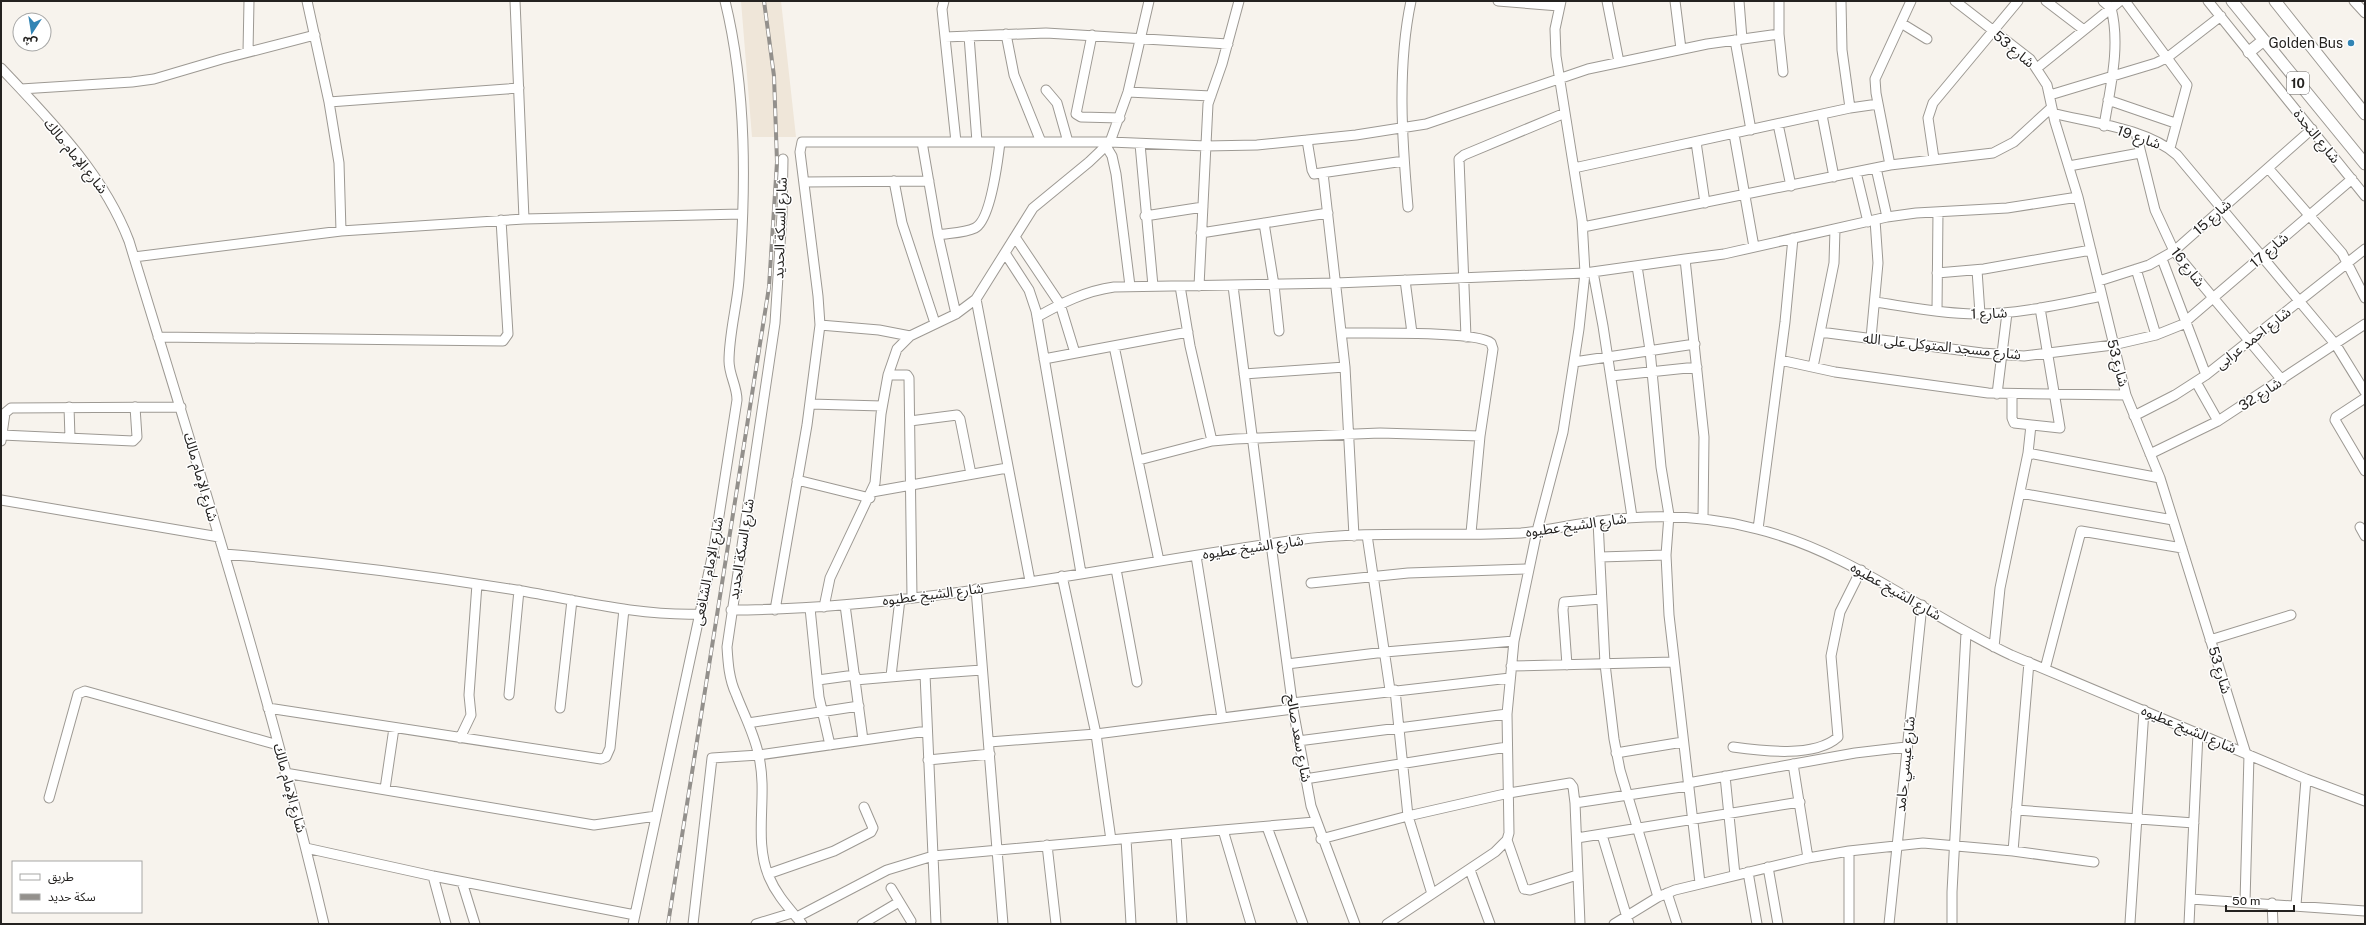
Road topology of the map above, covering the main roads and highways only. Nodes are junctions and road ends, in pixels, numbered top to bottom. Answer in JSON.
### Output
{"nodes":[{"id":1,"x":2232,"y":1,"type":"edge"},
{"id":2,"x":2274,"y":1,"type":"edge"},
{"id":3,"x":2264,"y":40,"type":"junction"},
{"id":4,"x":2250,"y":52,"type":"road end"},
{"id":5,"x":2365,"y":114,"type":"edge"},
{"id":6,"x":2365,"y":164,"type":"edge"}],
"edges":[{"from":1,"to":3,"type":"main road","number":"10"},
{"from":2,"to":5,"type":"main road","number":"10"},
{"from":3,"to":4,"type":"main road"},
{"from":3,"to":6,"type":"main road","number":"10"}]}
